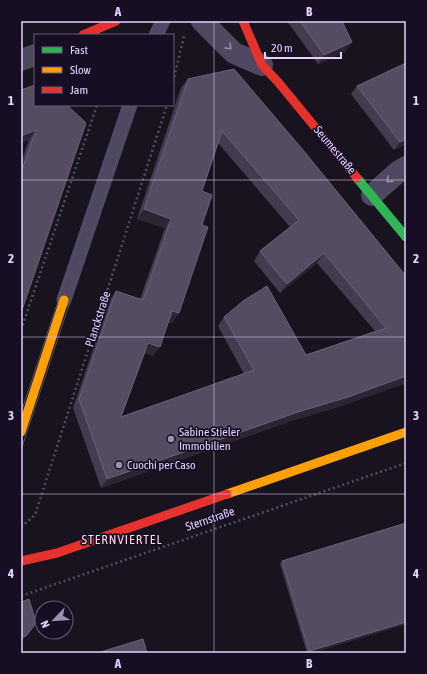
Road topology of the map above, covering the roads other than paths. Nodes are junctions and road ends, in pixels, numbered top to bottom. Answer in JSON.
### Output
{"nodes":[{"id":1,"x":116,"y":21,"type":"edge"},
{"id":2,"x":163,"y":21,"type":"edge"},
{"id":3,"x":202,"y":21,"type":"edge"},
{"id":4,"x":243,"y":21,"type":"edge"},
{"id":5,"x":85,"y":34,"type":"edge"},
{"id":6,"x":156,"y":34,"type":"edge"},
{"id":7,"x":34,"y":54,"type":"edge"},
{"id":8,"x":21,"y":60,"type":"edge"},
{"id":9,"x":262,"y":65,"type":"junction"},
{"id":10,"x":130,"y":106,"type":"edge"},
{"id":11,"x":406,"y":167,"type":"edge"},
{"id":12,"x":372,"y":195,"type":"junction"},
{"id":13,"x":406,"y":237,"type":"edge"},
{"id":14,"x":64,"y":300,"type":"joint"},
{"id":15,"x":21,"y":432,"type":"edge"},
{"id":16,"x":406,"y":432,"type":"edge"},
{"id":17,"x":21,"y":560,"type":"edge"}],
"edges":[{"from":1,"to":5,"type":"street"},
{"from":2,"to":6,"type":"lane"},
{"from":3,"to":9,"type":"street","name":"Seumestraße","one_way":true},
{"from":4,"to":9,"type":"street","name":"Seumestraße"},
{"from":7,"to":8,"type":"street"},
{"from":9,"to":12,"type":"street","name":"Seumestraße"},
{"from":10,"to":14,"type":"lane"},
{"from":11,"to":12,"type":"street","one_way":true},
{"from":12,"to":13,"type":"street","name":"Seumestraße"},
{"from":14,"to":15,"type":"street"},
{"from":16,"to":17,"type":"street","name":"Sternstraße"}]}
